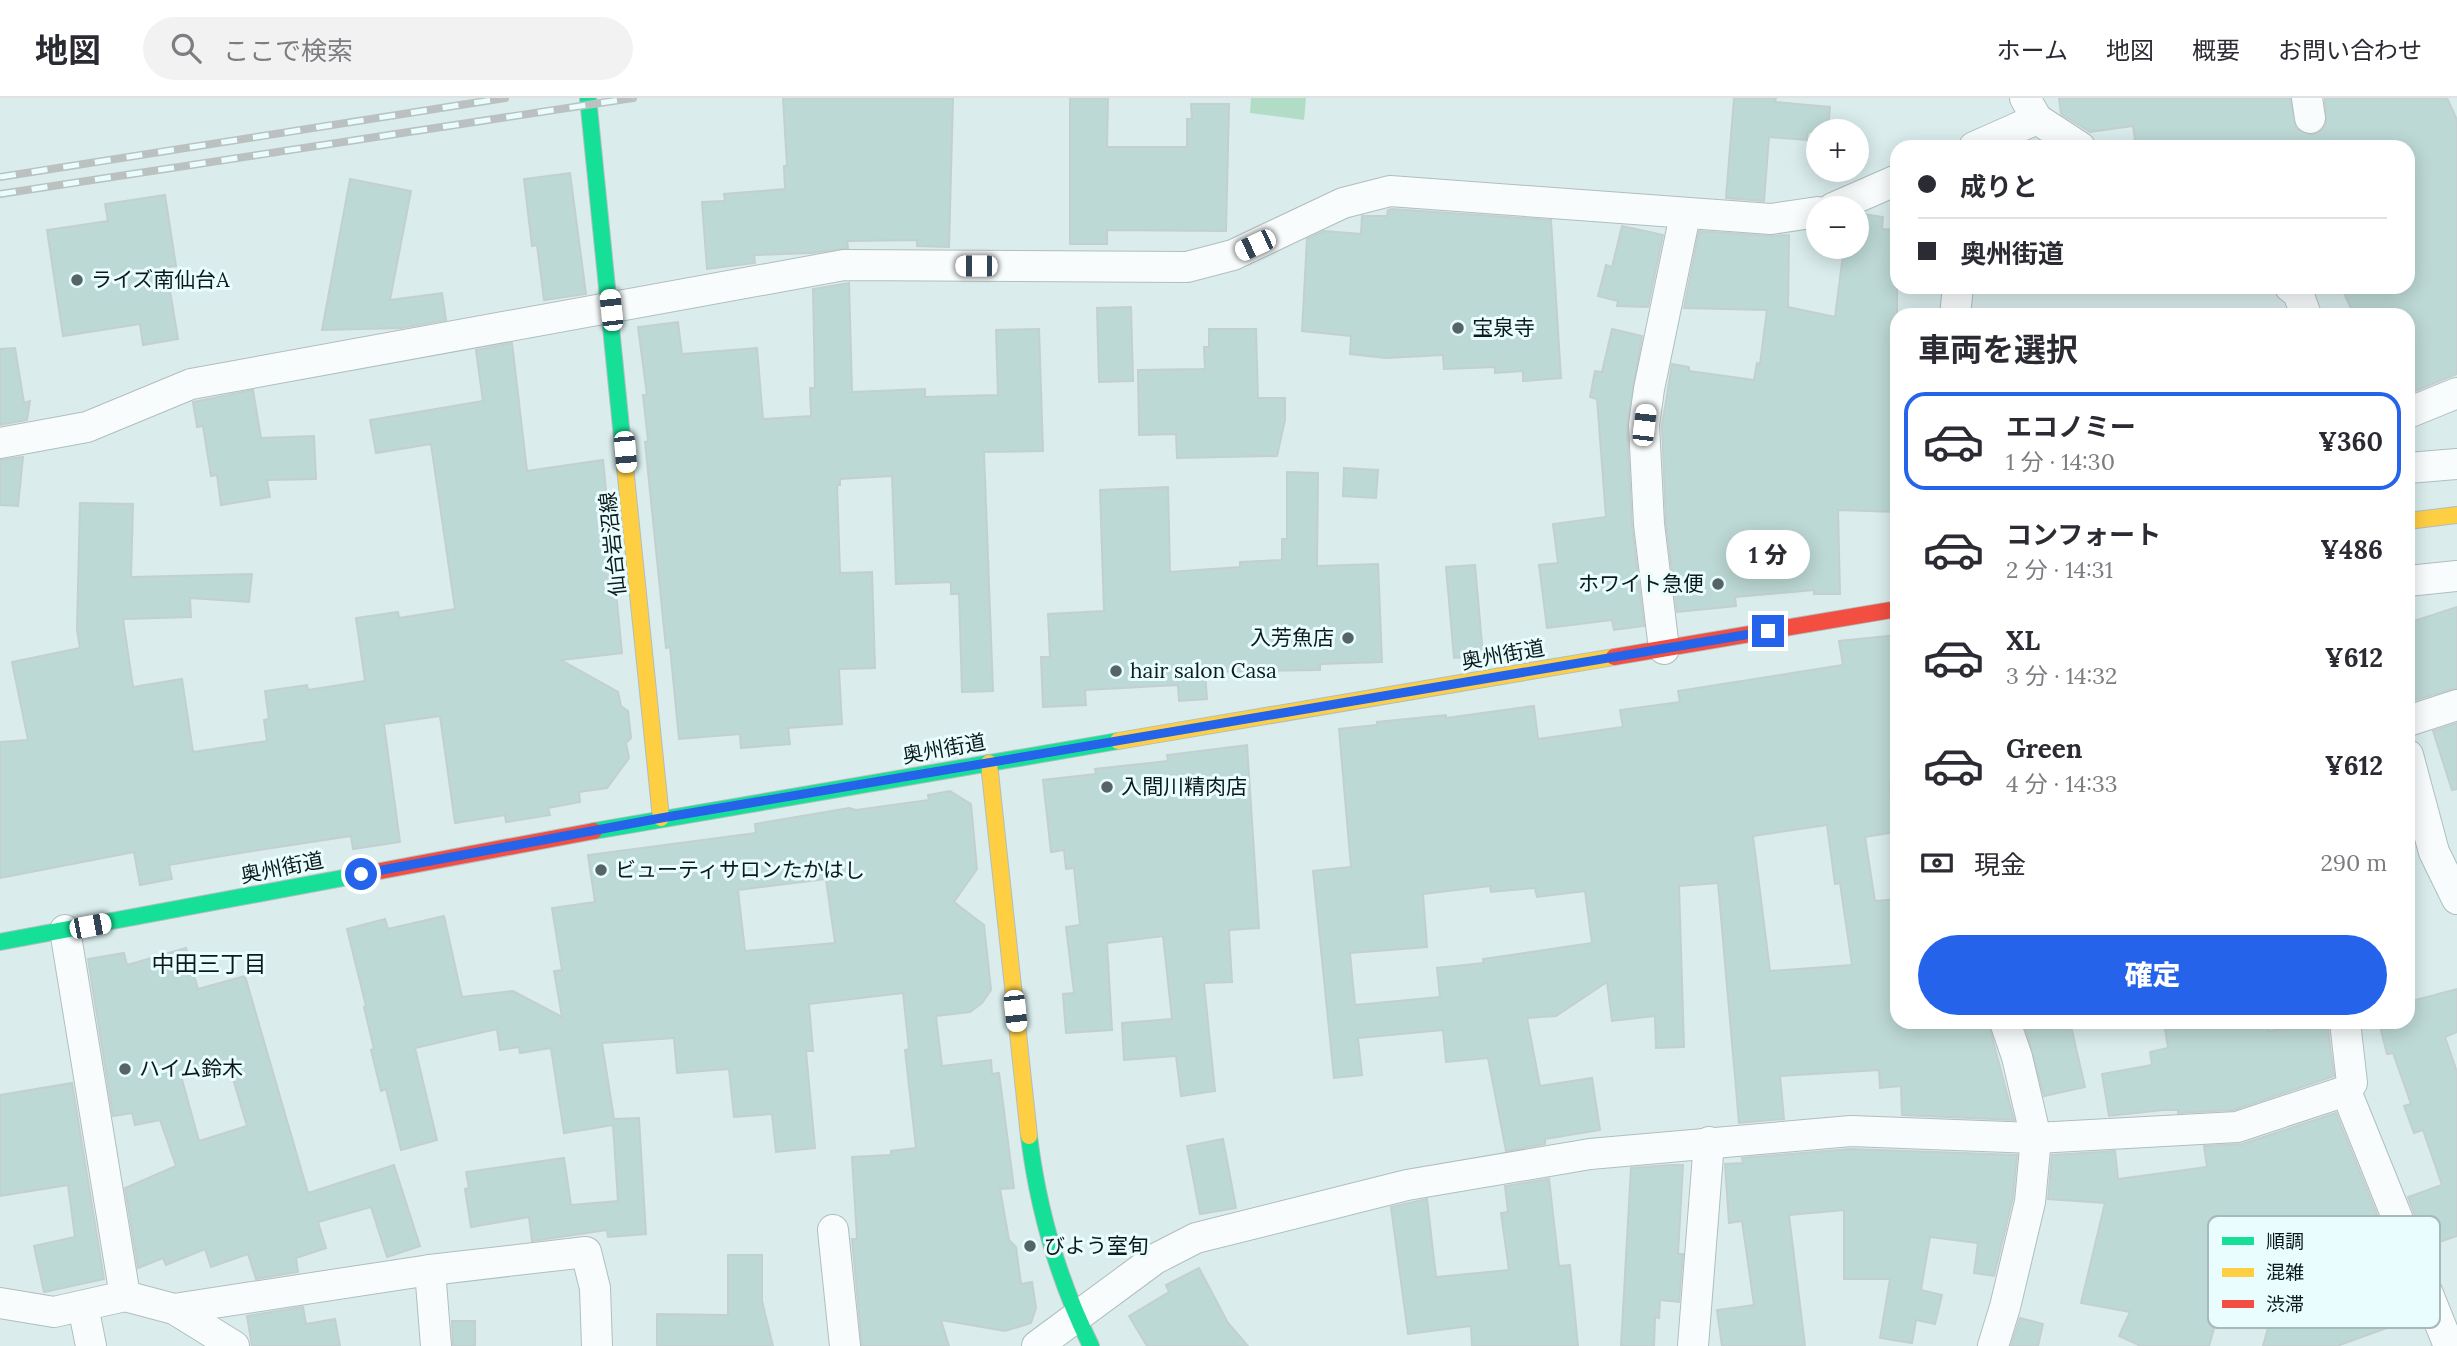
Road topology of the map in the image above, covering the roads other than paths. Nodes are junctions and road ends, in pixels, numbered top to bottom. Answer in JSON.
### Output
{"nodes":[{"id":1,"x":588,"y":98,"type":"edge"},
{"id":2,"x":2031,"y":108,"type":"edge"},
{"id":3,"x":1984,"y":140,"type":"edge"},
{"id":4,"x":2071,"y":140,"type":"edge"},
{"id":5,"x":1890,"y":183,"type":"edge"},
{"id":6,"x":1860,"y":196,"type":"edge"},
{"id":7,"x":1806,"y":214,"type":"edge"},
{"id":8,"x":1685,"y":215,"type":"junction"},
{"id":9,"x":611,"y":310,"type":"junction"},
{"id":10,"x":2457,"y":393,"type":"edge"},
{"id":11,"x":2415,"y":410,"type":"edge"},
{"id":12,"x":0,"y":443,"type":"edge"},
{"id":13,"x":2457,"y":464,"type":"edge"},
{"id":14,"x":2415,"y":467,"type":"edge"},
{"id":15,"x":2457,"y":515,"type":"edge"},
{"id":16,"x":2415,"y":520,"type":"edge"},
{"id":17,"x":2457,"y":576,"type":"edge"},
{"id":18,"x":2415,"y":580,"type":"edge"},
{"id":19,"x":1890,"y":610,"type":"edge"},
{"id":20,"x":1664,"y":649,"type":"junction"},
{"id":21,"x":2457,"y":705,"type":"edge"},
{"id":22,"x":2415,"y":719,"type":"edge"},
{"id":23,"x":989,"y":763,"type":"junction"},
{"id":24,"x":2415,"y":808,"type":"edge"},
{"id":25,"x":661,"y":818,"type":"junction"},
{"id":26,"x":2421,"y":853,"type":"edge"},
{"id":27,"x":2457,"y":899,"type":"edge"},
{"id":28,"x":65,"y":930,"type":"junction"},
{"id":29,"x":0,"y":942,"type":"edge"},
{"id":30,"x":2007,"y":1029,"type":"edge"},
{"id":31,"x":2346,"y":1029,"type":"edge"},
{"id":32,"x":2346,"y":1091,"type":"junction"},
{"id":33,"x":2036,"y":1138,"type":"junction"},
{"id":34,"x":1709,"y":1142,"type":"junction"},
{"id":35,"x":2396,"y":1216,"type":"edge"},
{"id":36,"x":833,"y":1230,"type":"dead end"},
{"id":37,"x":430,"y":1270,"type":"junction"},
{"id":38,"x":125,"y":1296,"type":"junction"},
{"id":39,"x":0,"y":1303,"type":"edge"},
{"id":40,"x":83,"y":1306,"type":"junction"},
{"id":41,"x":174,"y":1309,"type":"junction"},
{"id":42,"x":1075,"y":1315,"type":"junction"},
{"id":43,"x":2440,"y":1324,"type":"edge"},
{"id":44,"x":91,"y":1346,"type":"edge"},
{"id":45,"x":234,"y":1346,"type":"edge"},
{"id":46,"x":436,"y":1346,"type":"edge"},
{"id":47,"x":597,"y":1346,"type":"edge"},
{"id":48,"x":845,"y":1346,"type":"edge"},
{"id":49,"x":1037,"y":1346,"type":"edge"},
{"id":50,"x":1091,"y":1346,"type":"edge"},
{"id":51,"x":1693,"y":1346,"type":"edge"},
{"id":52,"x":1993,"y":1346,"type":"edge"},
{"id":53,"x":2449,"y":1346,"type":"edge"}],
"edges":[{"from":1,"to":9,"type":"main road","name":"仙台岩沼線"},
{"from":2,"to":3,"type":"street"},
{"from":2,"to":4,"type":"street"},
{"from":5,"to":6,"type":"street"},
{"from":7,"to":8,"type":"street"},
{"from":8,"to":9,"type":"street"},
{"from":8,"to":20,"type":"street"},
{"from":9,"to":12,"type":"street"},
{"from":9,"to":25,"type":"main road","name":"仙台岩沼線"},
{"from":10,"to":11,"type":"street"},
{"from":13,"to":14,"type":"street"},
{"from":15,"to":16,"type":"main road"},
{"from":17,"to":18,"type":"street"},
{"from":19,"to":20,"type":"main road","name":"奥州街道"},
{"from":20,"to":23,"type":"main road","name":"奥州街道"},
{"from":21,"to":22,"type":"street"},
{"from":23,"to":25,"type":"main road","name":"奥州街道"},
{"from":23,"to":42,"type":"main road"},
{"from":24,"to":26,"type":"street"},
{"from":25,"to":28,"type":"main road","name":"奥州街道"},
{"from":26,"to":27,"type":"street"},
{"from":28,"to":29,"type":"main road","name":"奥州街道"},
{"from":28,"to":38,"type":"street"},
{"from":30,"to":33,"type":"street"},
{"from":31,"to":32,"type":"street"},
{"from":32,"to":33,"type":"street"},
{"from":32,"to":35,"type":"street"},
{"from":33,"to":34,"type":"street"},
{"from":33,"to":52,"type":"street"},
{"from":34,"to":42,"type":"street"},
{"from":34,"to":51,"type":"street"},
{"from":36,"to":48,"type":"street"},
{"from":37,"to":41,"type":"street"},
{"from":37,"to":46,"type":"street"},
{"from":37,"to":47,"type":"street"},
{"from":38,"to":40,"type":"street"},
{"from":38,"to":41,"type":"street"},
{"from":39,"to":40,"type":"street"},
{"from":40,"to":44,"type":"street"},
{"from":41,"to":45,"type":"street"},
{"from":42,"to":49,"type":"street"},
{"from":42,"to":50,"type":"main road"},
{"from":43,"to":53,"type":"street"}]}
